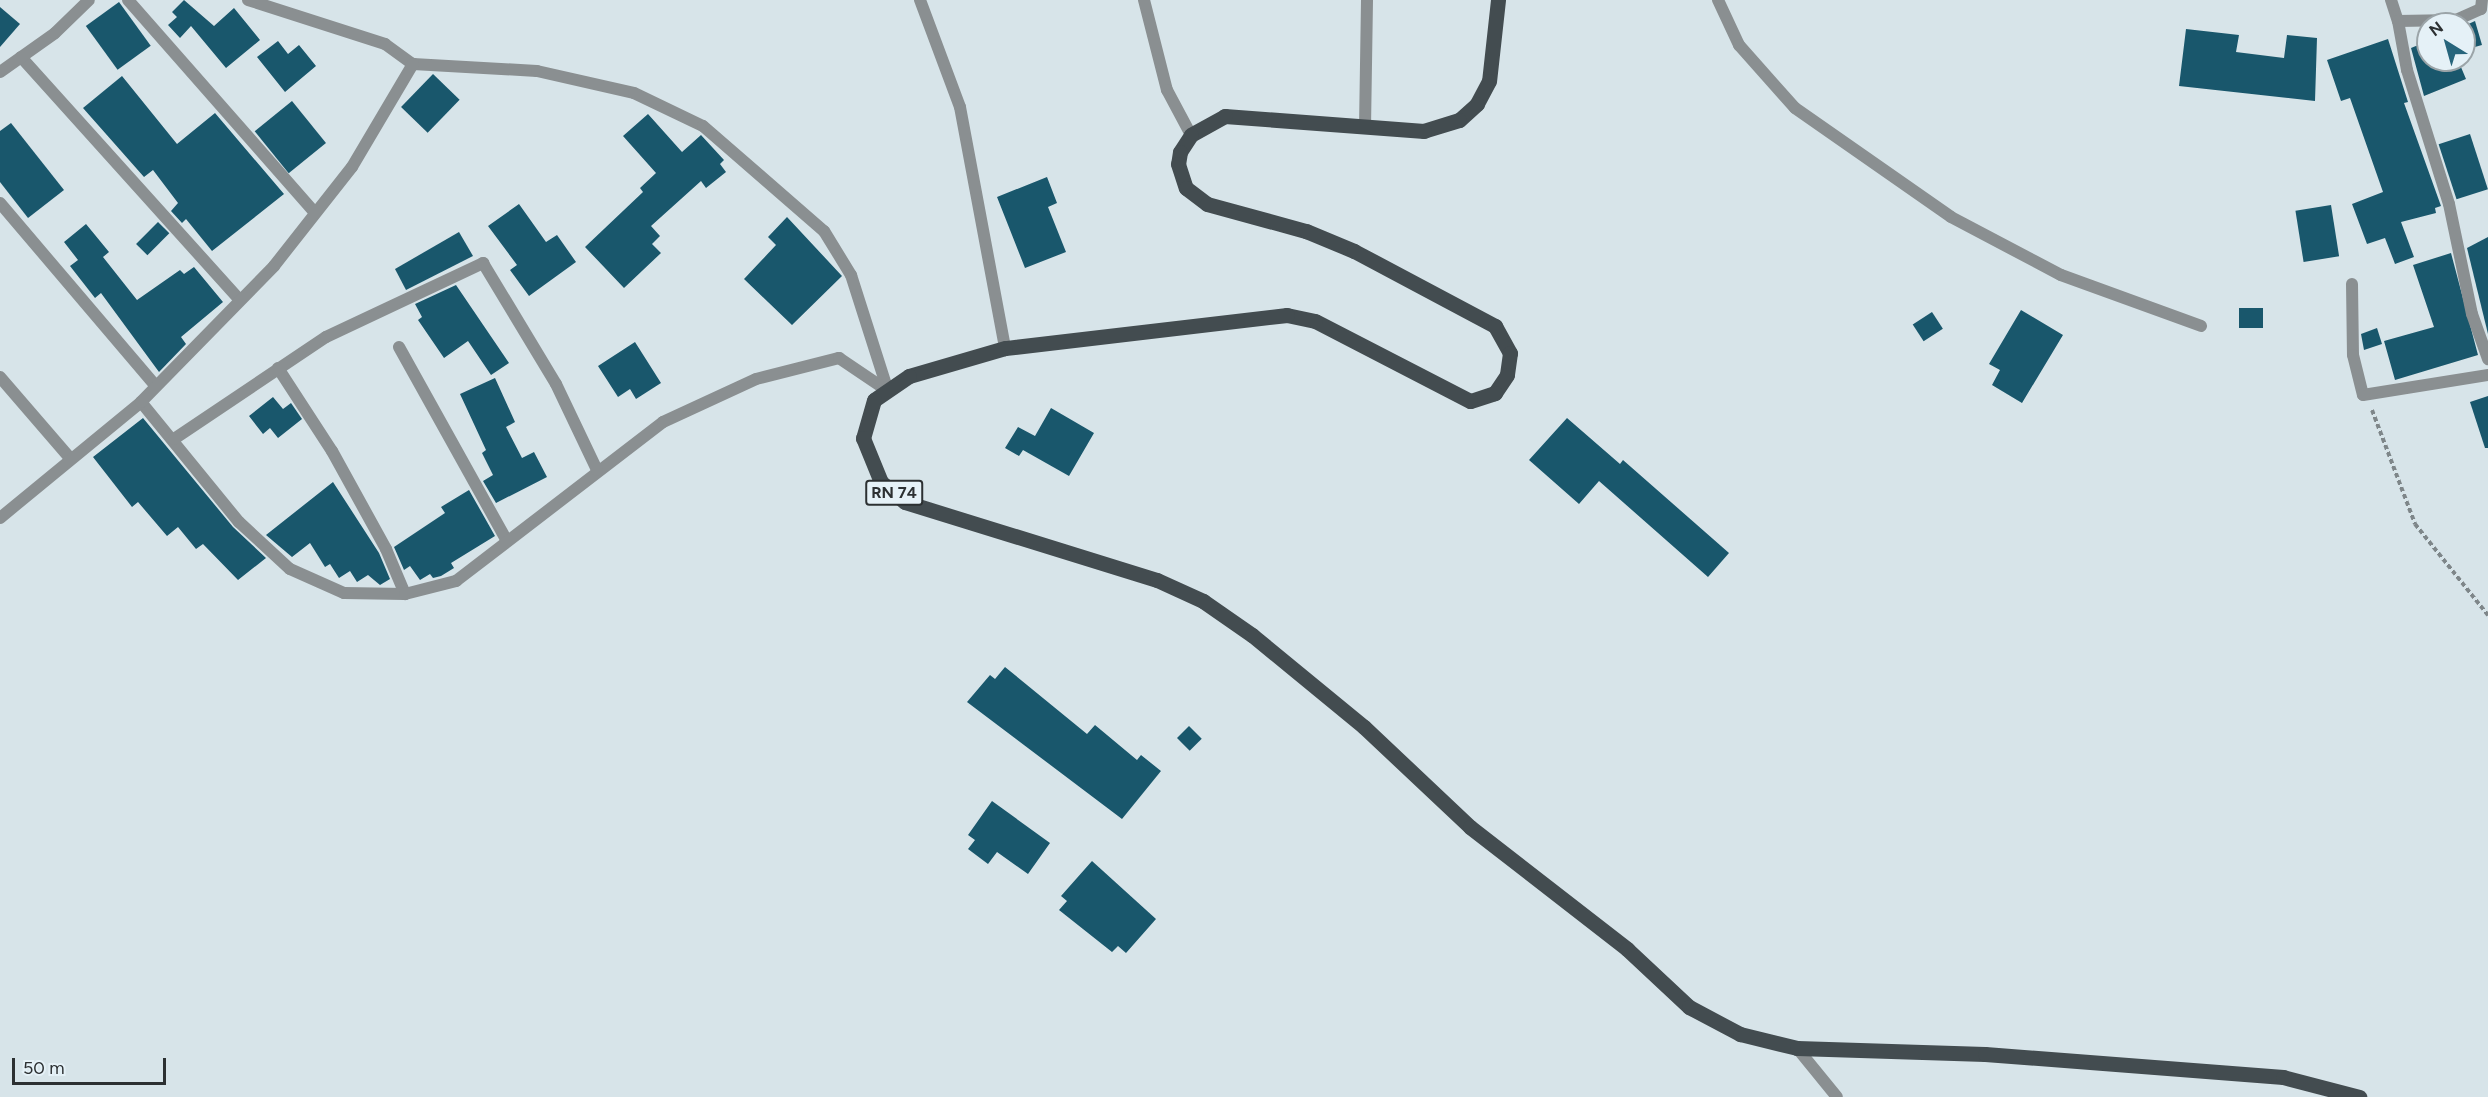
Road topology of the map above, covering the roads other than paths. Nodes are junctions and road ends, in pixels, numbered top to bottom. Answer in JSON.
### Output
{"nodes":[{"id":1,"x":89,"y":0,"type":"edge"},
{"id":2,"x":128,"y":0,"type":"edge"},
{"id":3,"x":248,"y":0,"type":"edge"},
{"id":4,"x":920,"y":0,"type":"edge"},
{"id":5,"x":1143,"y":0,"type":"edge"},
{"id":6,"x":1367,"y":0,"type":"edge"},
{"id":7,"x":1498,"y":0,"type":"edge"},
{"id":8,"x":1718,"y":0,"type":"edge"},
{"id":9,"x":2391,"y":0,"type":"edge"},
{"id":10,"x":2484,"y":5,"type":"edge"},
{"id":11,"x":2397,"y":21,"type":"junction"},
{"id":12,"x":21,"y":57,"type":"junction"},
{"id":13,"x":414,"y":64,"type":"junction"},
{"id":14,"x":0,"y":72,"type":"edge"},
{"id":15,"x":1365,"y":128,"type":"junction"},
{"id":16,"x":1191,"y":135,"type":"junction"},
{"id":17,"x":0,"y":203,"type":"edge"},
{"id":18,"x":315,"y":213,"type":"junction"},
{"id":19,"x":2352,"y":284,"type":"dead end"},
{"id":20,"x":240,"y":300,"type":"junction"},
{"id":21,"x":2201,"y":326,"type":"dead end"},
{"id":22,"x":399,"y":347,"type":"dead end"},
{"id":23,"x":1005,"y":348,"type":"junction"},
{"id":24,"x":2488,"y":359,"type":"edge"},
{"id":25,"x":278,"y":368,"type":"junction"},
{"id":26,"x":2488,"y":375,"type":"edge"},
{"id":27,"x":0,"y":377,"type":"edge"},
{"id":28,"x":155,"y":385,"type":"junction"},
{"id":29,"x":888,"y":391,"type":"junction"},
{"id":30,"x":141,"y":402,"type":"junction"},
{"id":31,"x":174,"y":439,"type":"junction"},
{"id":32,"x":70,"y":458,"type":"junction"},
{"id":33,"x":597,"y":470,"type":"junction"},
{"id":34,"x":0,"y":518,"type":"edge"},
{"id":35,"x":507,"y":541,"type":"junction"},
{"id":36,"x":405,"y":594,"type":"junction"},
{"id":37,"x":1797,"y":1048,"type":"junction"},
{"id":38,"x":1837,"y":1097,"type":"edge"},
{"id":39,"x":2359,"y":1097,"type":"edge"}],
"edges":[{"from":1,"to":12,"type":"street"},
{"from":2,"to":18,"type":"street"},
{"from":3,"to":13,"type":"street"},
{"from":4,"to":23,"type":"street"},
{"from":5,"to":16,"type":"street"},
{"from":6,"to":15,"type":"street"},
{"from":7,"to":15,"type":"main road"},
{"from":8,"to":21,"type":"street"},
{"from":9,"to":11,"type":"street"},
{"from":10,"to":11,"type":"street"},
{"from":11,"to":24,"type":"street"},
{"from":12,"to":14,"type":"street"},
{"from":12,"to":20,"type":"street"},
{"from":13,"to":18,"type":"street"},
{"from":13,"to":29,"type":"street"},
{"from":15,"to":16,"type":"main road"},
{"from":16,"to":23,"type":"main road","number":"RN 74"},
{"from":17,"to":28,"type":"street"},
{"from":18,"to":20,"type":"street"},
{"from":19,"to":26,"type":"street"},
{"from":20,"to":28,"type":"street"},
{"from":22,"to":35,"type":"street"},
{"from":23,"to":29,"type":"main road","number":"RN 74"},
{"from":25,"to":31,"type":"street"},
{"from":25,"to":33,"type":"street"},
{"from":25,"to":36,"type":"street"},
{"from":27,"to":32,"type":"street"},
{"from":28,"to":30,"type":"street"},
{"from":29,"to":33,"type":"street"},
{"from":29,"to":37,"type":"main road","number":"RN 74"},
{"from":30,"to":31,"type":"street"},
{"from":30,"to":32,"type":"street"},
{"from":31,"to":36,"type":"street"},
{"from":32,"to":34,"type":"street"},
{"from":33,"to":35,"type":"street"},
{"from":35,"to":36,"type":"street"},
{"from":37,"to":38,"type":"street"},
{"from":37,"to":39,"type":"main road","number":"RN 74"}]}
